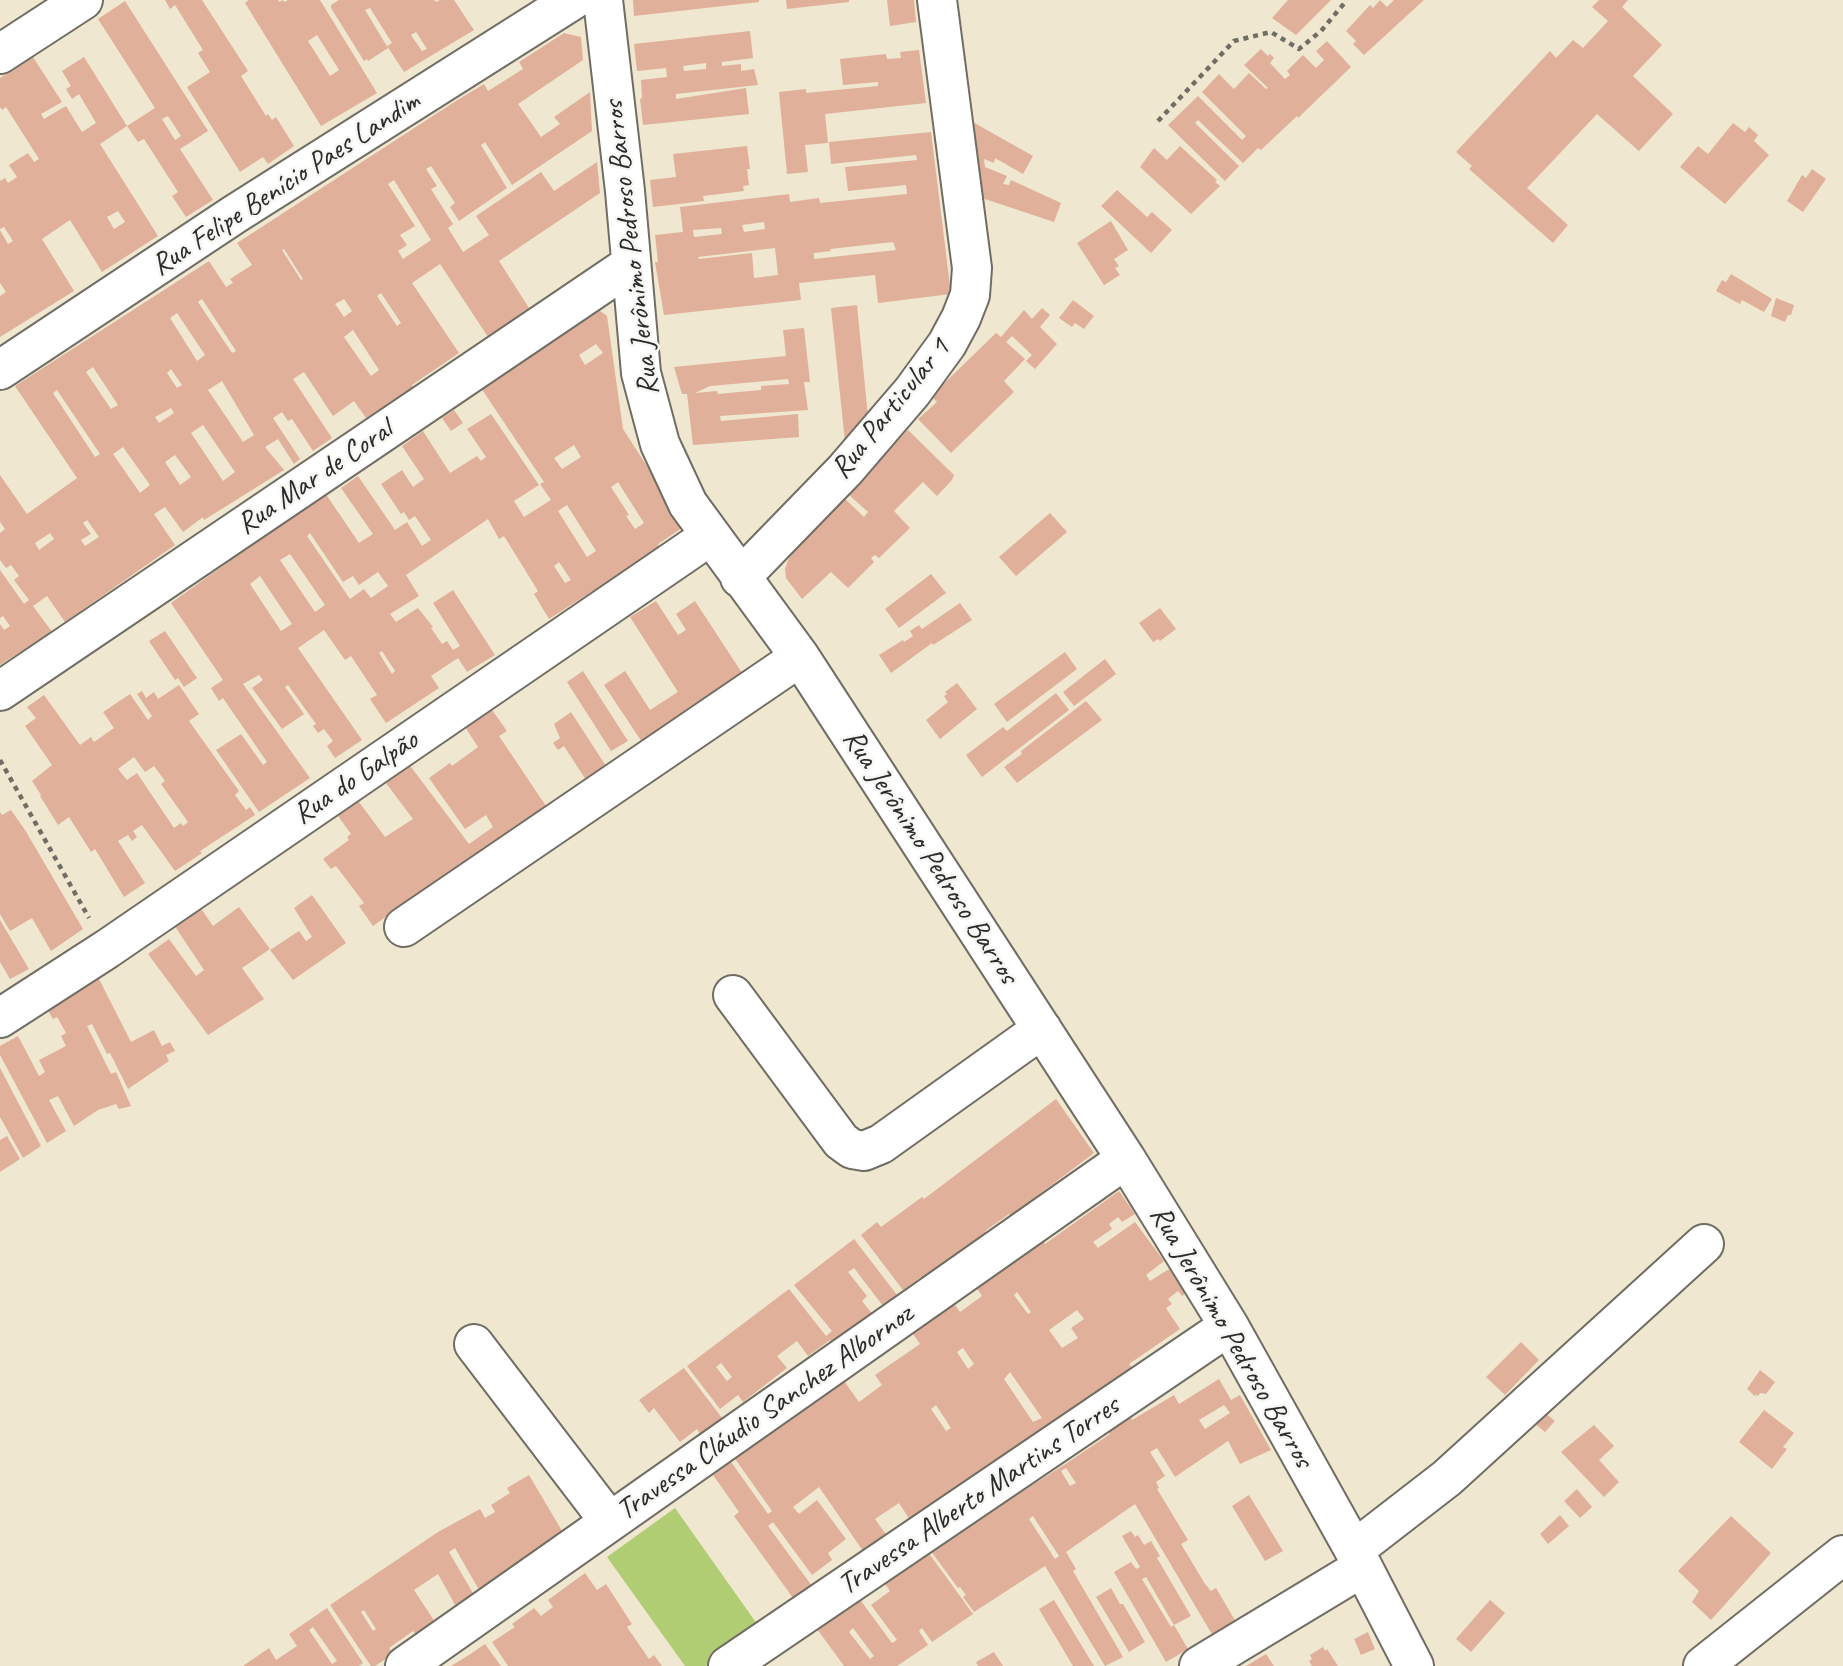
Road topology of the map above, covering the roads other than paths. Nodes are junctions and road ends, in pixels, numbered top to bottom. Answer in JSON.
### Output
{"nodes":[{"id":1,"x":83,"y":0,"type":"edge"},
{"id":2,"x":573,"y":0,"type":"edge"},
{"id":3,"x":603,"y":0,"type":"edge"},
{"id":4,"x":937,"y":0,"type":"edge"},
{"id":5,"x":0,"y":54,"type":"edge"},
{"id":6,"x":630,"y":265,"type":"junction"},
{"id":7,"x":0,"y":370,"type":"edge"},
{"id":8,"x":710,"y":536,"type":"junction"},
{"id":9,"x":740,"y":578,"type":"junction"},
{"id":10,"x":800,"y":657,"type":"junction"},
{"id":11,"x":0,"y":691,"type":"edge"},
{"id":12,"x":404,"y":928,"type":"dead end"},
{"id":13,"x":733,"y":995,"type":"dead end"},
{"id":14,"x":0,"y":1018,"type":"edge"},
{"id":15,"x":1042,"y":1029,"type":"junction"},
{"id":16,"x":1126,"y":1159,"type":"junction"},
{"id":17,"x":1704,"y":1244,"type":"dead end"},
{"id":18,"x":1229,"y":1326,"type":"junction"},
{"id":19,"x":474,"y":1343,"type":"dead end"},
{"id":20,"x":610,"y":1522,"type":"junction"},
{"id":21,"x":1843,"y":1555,"type":"edge"},
{"id":22,"x":1358,"y":1559,"type":"junction"},
{"id":23,"x":405,"y":1666,"type":"edge"},
{"id":24,"x":728,"y":1666,"type":"edge"},
{"id":25,"x":1199,"y":1666,"type":"edge"},
{"id":26,"x":1414,"y":1666,"type":"edge"},
{"id":27,"x":1703,"y":1666,"type":"edge"}],
"edges":[{"from":1,"to":5,"type":"street"},
{"from":2,"to":7,"type":"street","name":"Rua Felipe Benício Paes Landim"},
{"from":3,"to":6,"type":"street","name":"Rua Jerônimo Pedroso Barros"},
{"from":4,"to":9,"type":"street","name":"Rua Particular 1"},
{"from":6,"to":8,"type":"street","name":"Rua Jerônimo Pedroso Barros"},
{"from":6,"to":11,"type":"street","name":"Rua Mar de Coral"},
{"from":8,"to":9,"type":"street","name":"Rua Jerônimo Pedroso Barros"},
{"from":8,"to":14,"type":"street","name":"Rua do Galpão"},
{"from":9,"to":10,"type":"street","name":"Rua Jerônimo Pedroso Barros"},
{"from":10,"to":12,"type":"street"},
{"from":10,"to":15,"type":"street","name":"Rua Jerônimo Pedroso Barros"},
{"from":13,"to":15,"type":"street"},
{"from":15,"to":16,"type":"street","name":"Rua Jerônimo Pedroso Barros"},
{"from":16,"to":18,"type":"street","name":"Rua Jerônimo Pedroso Barros"},
{"from":16,"to":20,"type":"street","name":"Travessa Cláudio Sanchez Albornoz"},
{"from":17,"to":22,"type":"street"},
{"from":18,"to":22,"type":"street","name":"Rua Jerônimo Pedroso Barros"},
{"from":18,"to":24,"type":"street","name":"Travessa Alberto Martins Torres"},
{"from":19,"to":20,"type":"street"},
{"from":20,"to":23,"type":"street","name":"Travessa Cláudio Sanchez Albornoz"},
{"from":21,"to":27,"type":"street"},
{"from":22,"to":25,"type":"street"},
{"from":22,"to":26,"type":"street","name":"Rua Jerônimo Pedroso Barros"}]}
